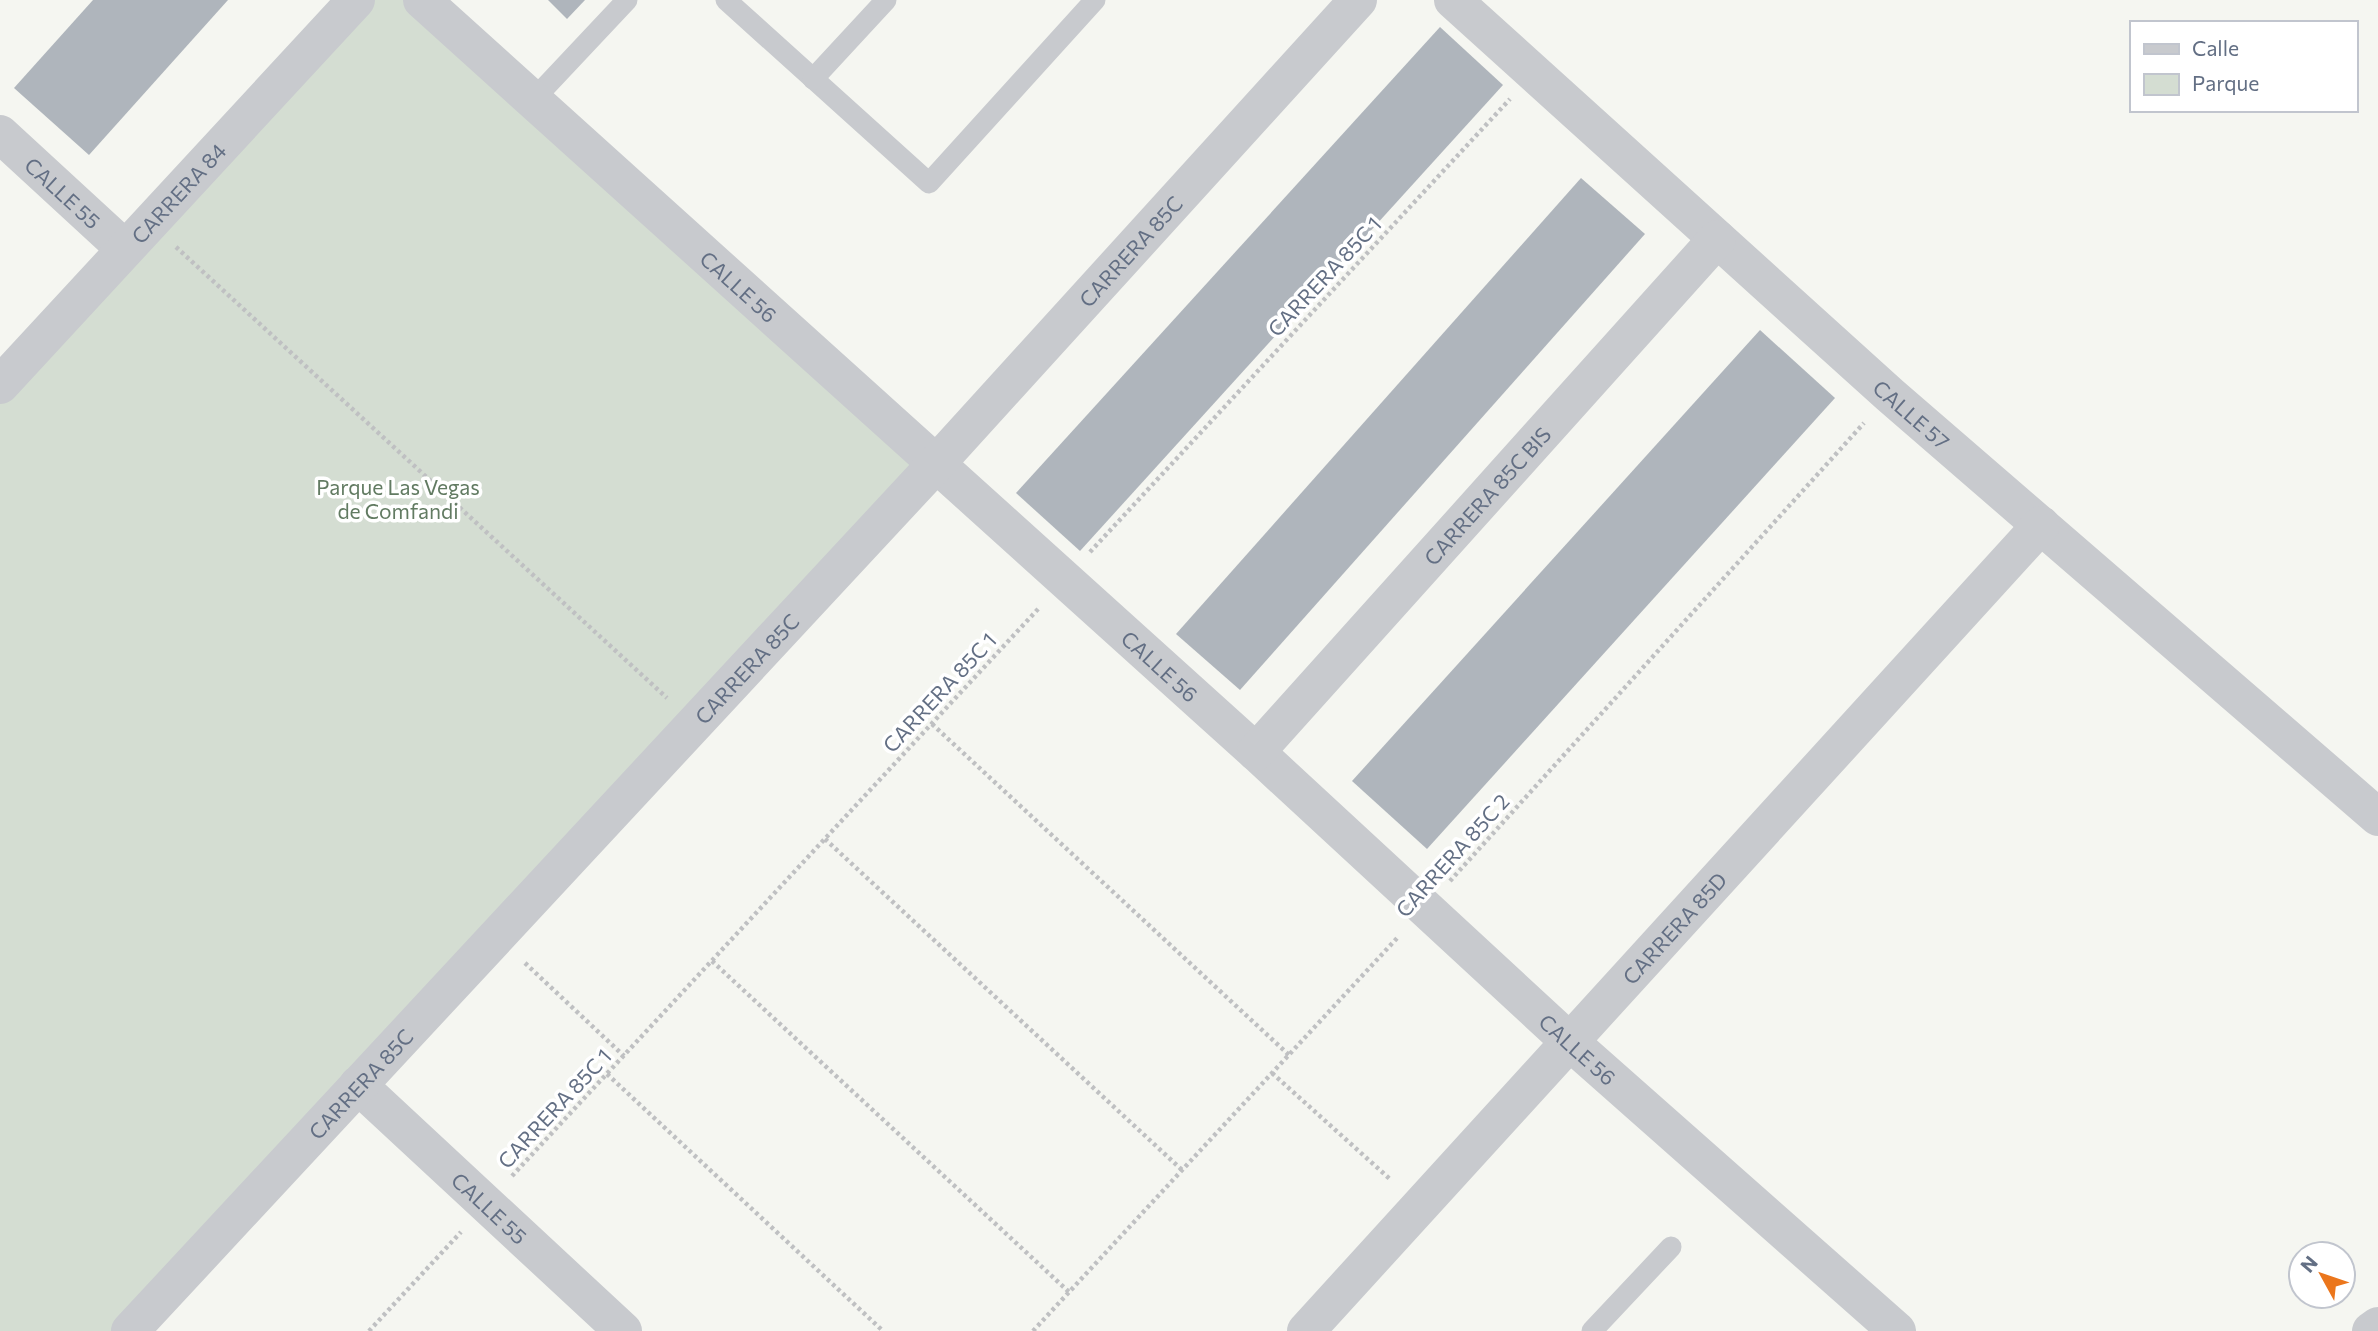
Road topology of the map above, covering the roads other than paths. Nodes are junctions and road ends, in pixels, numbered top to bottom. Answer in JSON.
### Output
{"nodes":[{"id":1,"x":356,"y":0,"type":"edge"},
{"id":2,"x":422,"y":0,"type":"edge"},
{"id":3,"x":627,"y":0,"type":"edge"},
{"id":4,"x":726,"y":0,"type":"edge"},
{"id":5,"x":886,"y":0,"type":"edge"},
{"id":6,"x":1095,"y":0,"type":"edge"},
{"id":7,"x":1358,"y":0,"type":"edge"},
{"id":8,"x":1453,"y":0,"type":"edge"},
{"id":9,"x":813,"y":79,"type":"junction"},
{"id":10,"x":533,"y":100,"type":"junction"},
{"id":11,"x":0,"y":134,"type":"edge"},
{"id":12,"x":137,"y":236,"type":"junction"},
{"id":13,"x":1717,"y":239,"type":"junction"},
{"id":14,"x":0,"y":385,"type":"edge"},
{"id":15,"x":936,"y":464,"type":"junction"},
{"id":16,"x":2041,"y":525,"type":"junction"},
{"id":17,"x":1256,"y":752,"type":"junction"},
{"id":18,"x":2378,"y":817,"type":"edge"},
{"id":19,"x":1570,"y":1042,"type":"junction"},
{"id":20,"x":358,"y":1085,"type":"junction"},
{"id":21,"x":1671,"y":1247,"type":"dead end"},
{"id":22,"x":2378,"y":1326,"type":"edge"},
{"id":23,"x":1316,"y":1328,"type":"edge"},
{"id":24,"x":130,"y":1331,"type":"edge"},
{"id":25,"x":623,"y":1331,"type":"edge"},
{"id":26,"x":1592,"y":1331,"type":"edge"},
{"id":27,"x":1897,"y":1331,"type":"edge"},
{"id":28,"x":2371,"y":1331,"type":"edge"}],
"edges":[{"from":1,"to":12,"type":"street","name":"CARRERA 84"},
{"from":2,"to":10,"type":"street","name":"CALLE 56"},
{"from":3,"to":10,"type":"lane"},
{"from":4,"to":9,"type":"lane"},
{"from":5,"to":9,"type":"lane"},
{"from":6,"to":9,"type":"lane"},
{"from":7,"to":15,"type":"street","name":"CARRERA 85C"},
{"from":8,"to":13,"type":"street","name":"CALLE 57"},
{"from":10,"to":15,"type":"street","name":"CALLE 56"},
{"from":11,"to":12,"type":"street","name":"CALLE 55"},
{"from":12,"to":14,"type":"street","name":"CARRERA 84"},
{"from":13,"to":16,"type":"street","name":"CALLE 57"},
{"from":13,"to":17,"type":"street","name":"CARRERA 85C BIS"},
{"from":15,"to":17,"type":"street","name":"CALLE 56"},
{"from":15,"to":20,"type":"street","name":"CARRERA 85C"},
{"from":16,"to":18,"type":"street","name":"CALLE 57"},
{"from":16,"to":19,"type":"street","name":"CARRERA 85D"},
{"from":17,"to":19,"type":"street","name":"CALLE 56"},
{"from":19,"to":23,"type":"street","name":"CARRERA 85D"},
{"from":19,"to":27,"type":"street","name":"CALLE 56"},
{"from":20,"to":24,"type":"street","name":"CARRERA 85C"},
{"from":20,"to":25,"type":"street","name":"CALLE 55"},
{"from":21,"to":26,"type":"lane"},
{"from":22,"to":28,"type":"street"}]}
